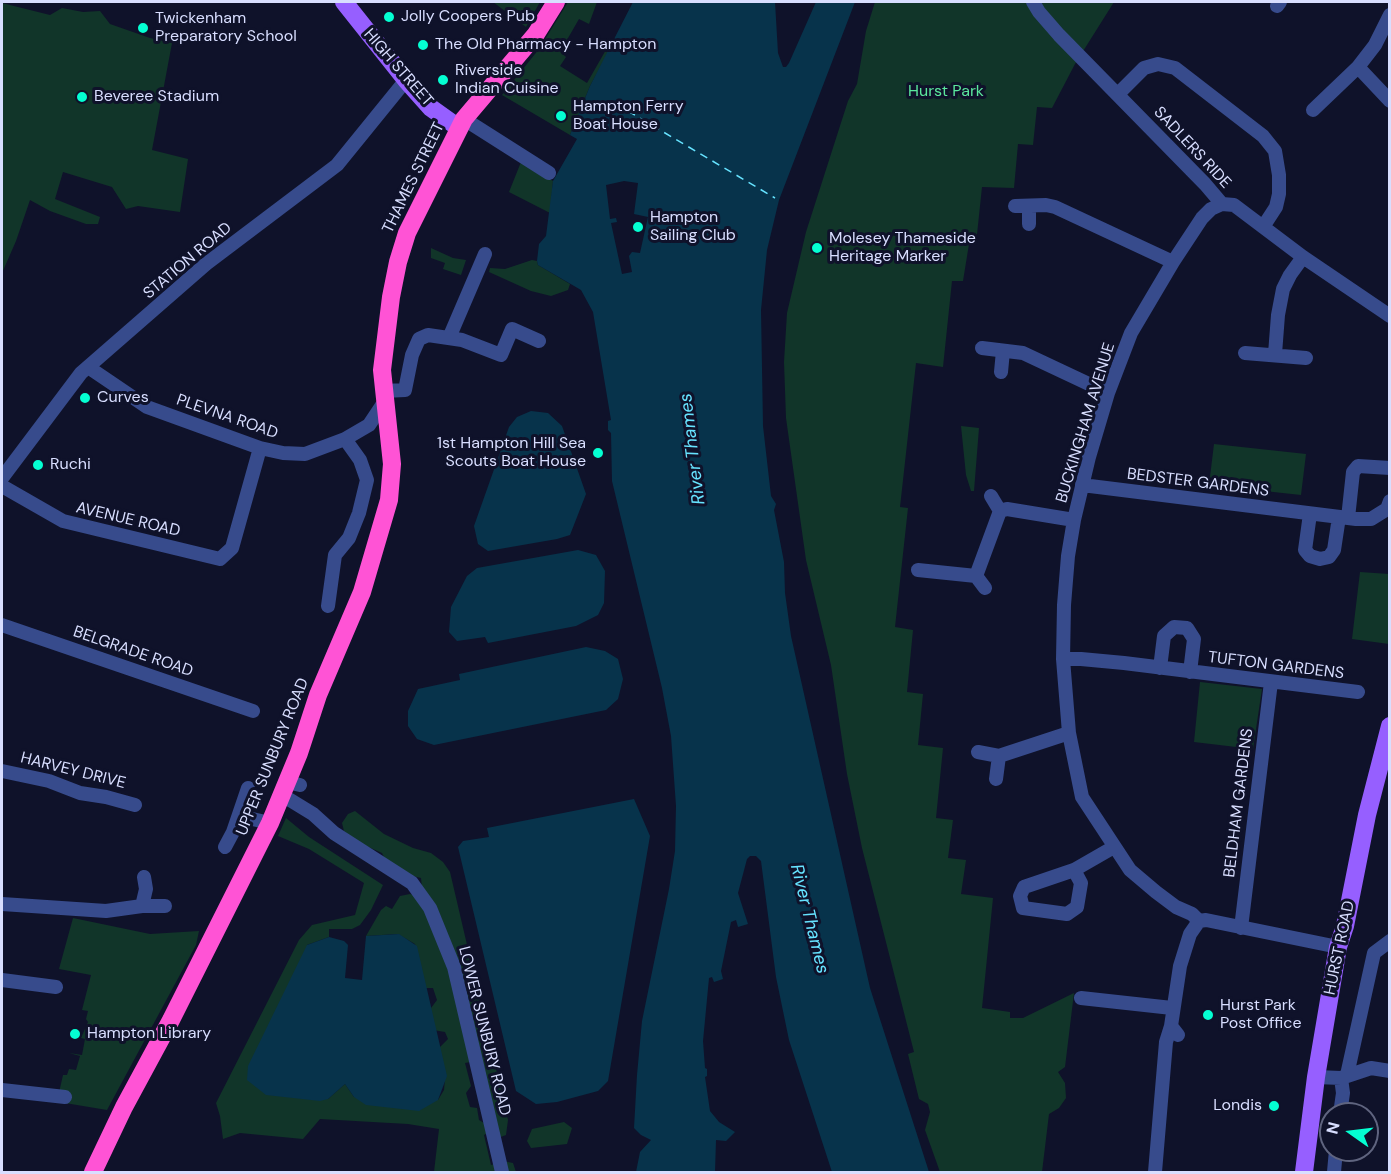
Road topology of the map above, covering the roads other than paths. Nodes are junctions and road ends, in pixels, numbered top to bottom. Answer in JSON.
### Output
{"nodes":[{"id":1,"x":344,"y":2,"type":"edge"},
{"id":2,"x":556,"y":2,"type":"edge"},
{"id":3,"x":1033,"y":2,"type":"edge"},
{"id":4,"x":1389,"y":15,"type":"edge"},
{"id":5,"x":1358,"y":67,"type":"junction"},
{"id":6,"x":406,"y":80,"type":"junction"},
{"id":7,"x":1118,"y":94,"type":"junction"},
{"id":8,"x":1389,"y":101,"type":"edge"},
{"id":9,"x":1312,"y":110,"type":"dead end"},
{"id":10,"x":462,"y":124,"type":"junction"},
{"id":11,"x":549,"y":173,"type":"dead end"},
{"id":12,"x":1222,"y":204,"type":"junction"},
{"id":13,"x":1015,"y":206,"type":"dead end"},
{"id":14,"x":1029,"y":206,"type":"junction"},
{"id":15,"x":1029,"y":224,"type":"dead end"},
{"id":16,"x":1263,"y":227,"type":"junction"},
{"id":17,"x":485,"y":254,"type":"dead end"},
{"id":18,"x":1304,"y":257,"type":"junction"},
{"id":19,"x":1173,"y":262,"type":"junction"},
{"id":20,"x":1386,"y":311,"type":"edge"},
{"id":21,"x":449,"y":338,"type":"junction"},
{"id":22,"x":539,"y":340,"type":"dead end"},
{"id":23,"x":982,"y":348,"type":"dead end"},
{"id":24,"x":1003,"y":351,"type":"junction"},
{"id":25,"x":1245,"y":353,"type":"dead end"},
{"id":26,"x":1275,"y":354,"type":"junction"},
{"id":27,"x":1306,"y":358,"type":"dead end"},
{"id":28,"x":88,"y":367,"type":"junction"},
{"id":29,"x":1000,"y":372,"type":"dead end"},
{"id":30,"x":1108,"y":393,"type":"junction"},
{"id":31,"x":384,"y":396,"type":"junction"},
{"id":32,"x":345,"y":439,"type":"junction"},
{"id":33,"x":260,"y":448,"type":"junction"},
{"id":34,"x":1389,"y":468,"type":"edge"},
{"id":35,"x":2,"y":478,"type":"edge"},
{"id":36,"x":1082,"y":485,"type":"junction"},
{"id":37,"x":2,"y":486,"type":"edge"},
{"id":38,"x":991,"y":496,"type":"dead end"},
{"id":39,"x":1389,"y":501,"type":"edge"},
{"id":40,"x":1000,"y":511,"type":"junction"},
{"id":41,"x":1310,"y":514,"type":"junction"},
{"id":42,"x":1343,"y":518,"type":"junction"},
{"id":43,"x":1074,"y":519,"type":"junction"},
{"id":44,"x":918,"y":570,"type":"dead end"},
{"id":45,"x":976,"y":576,"type":"junction"},
{"id":46,"x":985,"y":588,"type":"dead end"},
{"id":47,"x":328,"y":606,"type":"dead end"},
{"id":48,"x":2,"y":625,"type":"edge"},
{"id":49,"x":1063,"y":659,"type":"junction"},
{"id":50,"x":1160,"y":668,"type":"junction"},
{"id":51,"x":1190,"y":672,"type":"junction"},
{"id":52,"x":1271,"y":682,"type":"junction"},
{"id":53,"x":1358,"y":692,"type":"dead end"},
{"id":54,"x":254,"y":711,"type":"dead end"},
{"id":55,"x":1069,"y":733,"type":"junction"},
{"id":56,"x":1388,"y":736,"type":"edge"},
{"id":57,"x":978,"y":752,"type":"dead end"},
{"id":58,"x":999,"y":756,"type":"junction"},
{"id":59,"x":296,"y":760,"type":"junction"},
{"id":60,"x":2,"y":771,"type":"edge"},
{"id":61,"x":996,"y":779,"type":"dead end"},
{"id":62,"x":300,"y":784,"type":"junction"},
{"id":63,"x":248,"y":788,"type":"dead end"},
{"id":64,"x":282,"y":795,"type":"junction"},
{"id":65,"x":135,"y":805,"type":"dead end"},
{"id":66,"x":313,"y":814,"type":"junction"},
{"id":67,"x":239,"y":816,"type":"junction"},
{"id":68,"x":270,"y":823,"type":"junction"},
{"id":69,"x":225,"y":847,"type":"dead end"},
{"id":70,"x":1114,"y":848,"type":"junction"},
{"id":71,"x":1074,"y":870,"type":"junction"},
{"id":72,"x":144,"y":877,"type":"dead end"},
{"id":73,"x":2,"y":904,"type":"edge"},
{"id":74,"x":142,"y":906,"type":"junction"},
{"id":75,"x":165,"y":906,"type":"dead end"},
{"id":76,"x":1199,"y":921,"type":"junction"},
{"id":77,"x":1241,"y":928,"type":"junction"},
{"id":78,"x":1389,"y":941,"type":"edge"},
{"id":79,"x":1338,"y":947,"type":"junction"},
{"id":80,"x":2,"y":980,"type":"edge"},
{"id":81,"x":56,"y":987,"type":"dead end"},
{"id":82,"x":1081,"y":998,"type":"dead end"},
{"id":83,"x":1172,"y":1008,"type":"junction"},
{"id":84,"x":1389,"y":1071,"type":"edge"},
{"id":85,"x":1316,"y":1077,"type":"junction"},
{"id":86,"x":1344,"y":1077,"type":"junction"},
{"id":87,"x":2,"y":1090,"type":"edge"},
{"id":88,"x":65,"y":1097,"type":"dead end"},
{"id":89,"x":1342,"y":1102,"type":"edge"},
{"id":90,"x":93,"y":1173,"type":"edge"},
{"id":91,"x":502,"y":1173,"type":"edge"},
{"id":92,"x":1155,"y":1173,"type":"edge"},
{"id":93,"x":1304,"y":1173,"type":"edge"}],
"edges":[{"from":1,"to":6,"type":"main road","name":"HIGH STREET"},
{"from":2,"to":10,"type":"highway","name":"THAMES STREET"},
{"from":3,"to":7,"type":"street","name":"SADLERS RIDE"},
{"from":4,"to":5,"type":"street"},
{"from":5,"to":8,"type":"street"},
{"from":5,"to":9,"type":"street"},
{"from":6,"to":10,"type":"main road","name":"HIGH STREET"},
{"from":6,"to":28,"type":"street","name":"STATION ROAD"},
{"from":7,"to":12,"type":"street","name":"SADLERS RIDE"},
{"from":7,"to":16,"type":"street"},
{"from":10,"to":11,"type":"street"},
{"from":10,"to":31,"type":"highway","name":"THAMES STREET"},
{"from":12,"to":16,"type":"street","name":"SADLERS RIDE"},
{"from":12,"to":19,"type":"street","name":"BUCKINGHAM AVENUE"},
{"from":13,"to":14,"type":"street"},
{"from":14,"to":15,"type":"street"},
{"from":14,"to":19,"type":"street"},
{"from":16,"to":18,"type":"street","name":"SADLERS RIDE"},
{"from":17,"to":21,"type":"street"},
{"from":18,"to":20,"type":"street","name":"SADLERS RIDE"},
{"from":18,"to":26,"type":"street"},
{"from":19,"to":30,"type":"street","name":"BUCKINGHAM AVENUE"},
{"from":21,"to":22,"type":"street"},
{"from":21,"to":31,"type":"street"},
{"from":23,"to":24,"type":"street"},
{"from":24,"to":29,"type":"street"},
{"from":24,"to":30,"type":"street"},
{"from":25,"to":26,"type":"street"},
{"from":26,"to":27,"type":"street"},
{"from":28,"to":33,"type":"street","name":"PLEVNA ROAD"},
{"from":28,"to":35,"type":"street","name":"STATION ROAD"},
{"from":30,"to":36,"type":"street","name":"BUCKINGHAM AVENUE"},
{"from":31,"to":32,"type":"street","name":"PLEVNA ROAD"},
{"from":31,"to":59,"type":"highway","name":"UPPER SUNBURY ROAD"},
{"from":32,"to":33,"type":"street","name":"PLEVNA ROAD"},
{"from":32,"to":47,"type":"street"},
{"from":33,"to":37,"type":"street","name":"AVENUE ROAD"},
{"from":34,"to":42,"type":"street"},
{"from":36,"to":41,"type":"street","name":"BEDSTER GARDENS"},
{"from":36,"to":43,"type":"street","name":"BUCKINGHAM AVENUE"},
{"from":38,"to":40,"type":"street"},
{"from":39,"to":42,"type":"street","name":"BEDSTER GARDENS"},
{"from":40,"to":43,"type":"street"},
{"from":40,"to":45,"type":"street"},
{"from":41,"to":42,"type":"street","name":"BEDSTER GARDENS"},
{"from":41,"to":42,"type":"street"},
{"from":43,"to":49,"type":"street","name":"BUCKINGHAM AVENUE"},
{"from":44,"to":45,"type":"street"},
{"from":45,"to":46,"type":"street"},
{"from":48,"to":54,"type":"street","name":"BELGRADE ROAD"},
{"from":49,"to":50,"type":"street","name":"TUFTON GARDENS"},
{"from":49,"to":55,"type":"street","name":"BUCKINGHAM AVENUE"},
{"from":50,"to":51,"type":"street","name":"TUFTON GARDENS"},
{"from":50,"to":51,"type":"street","name":"TUFTON GARDENS"},
{"from":51,"to":52,"type":"street","name":"TUFTON GARDENS"},
{"from":52,"to":53,"type":"street","name":"TUFTON GARDENS"},
{"from":52,"to":77,"type":"street","name":"BELDHAM GARDENS"},
{"from":55,"to":58,"type":"street"},
{"from":55,"to":70,"type":"street","name":"BUCKINGHAM AVENUE"},
{"from":56,"to":79,"type":"main road","name":"HURST ROAD"},
{"from":57,"to":58,"type":"street"},
{"from":58,"to":61,"type":"street"},
{"from":59,"to":62,"type":"street","name":"LOWER SUNBURY ROAD"},
{"from":59,"to":64,"type":"highway","name":"UPPER SUNBURY ROAD"},
{"from":60,"to":65,"type":"street","name":"HARVEY DRIVE"},
{"from":62,"to":64,"type":"street"},
{"from":62,"to":66,"type":"street","name":"LOWER SUNBURY ROAD"},
{"from":63,"to":67,"type":"street"},
{"from":64,"to":66,"type":"street","name":"LOWER SUNBURY ROAD"},
{"from":64,"to":68,"type":"highway","name":"UPPER SUNBURY ROAD"},
{"from":66,"to":91,"type":"street","name":"LOWER SUNBURY ROAD"},
{"from":67,"to":68,"type":"street"},
{"from":67,"to":69,"type":"street"},
{"from":68,"to":90,"type":"highway","name":"UPPER SUNBURY ROAD"},
{"from":70,"to":71,"type":"street"},
{"from":70,"to":76,"type":"street","name":"BUCKINGHAM AVENUE"},
{"from":71,"to":71,"type":"street"},
{"from":72,"to":74,"type":"street"},
{"from":73,"to":74,"type":"street"},
{"from":74,"to":75,"type":"street"},
{"from":76,"to":77,"type":"street","name":"BUCKINGHAM AVENUE"},
{"from":76,"to":83,"type":"street"},
{"from":77,"to":79,"type":"street","name":"BUCKINGHAM AVENUE"},
{"from":78,"to":86,"type":"street"},
{"from":79,"to":85,"type":"main road","name":"HURST ROAD"},
{"from":80,"to":81,"type":"street"},
{"from":82,"to":83,"type":"street"},
{"from":83,"to":92,"type":"street"},
{"from":84,"to":86,"type":"street"},
{"from":85,"to":86,"type":"street"},
{"from":85,"to":93,"type":"main road","name":"HURST ROAD"},
{"from":86,"to":89,"type":"street"},
{"from":87,"to":88,"type":"street"}]}
